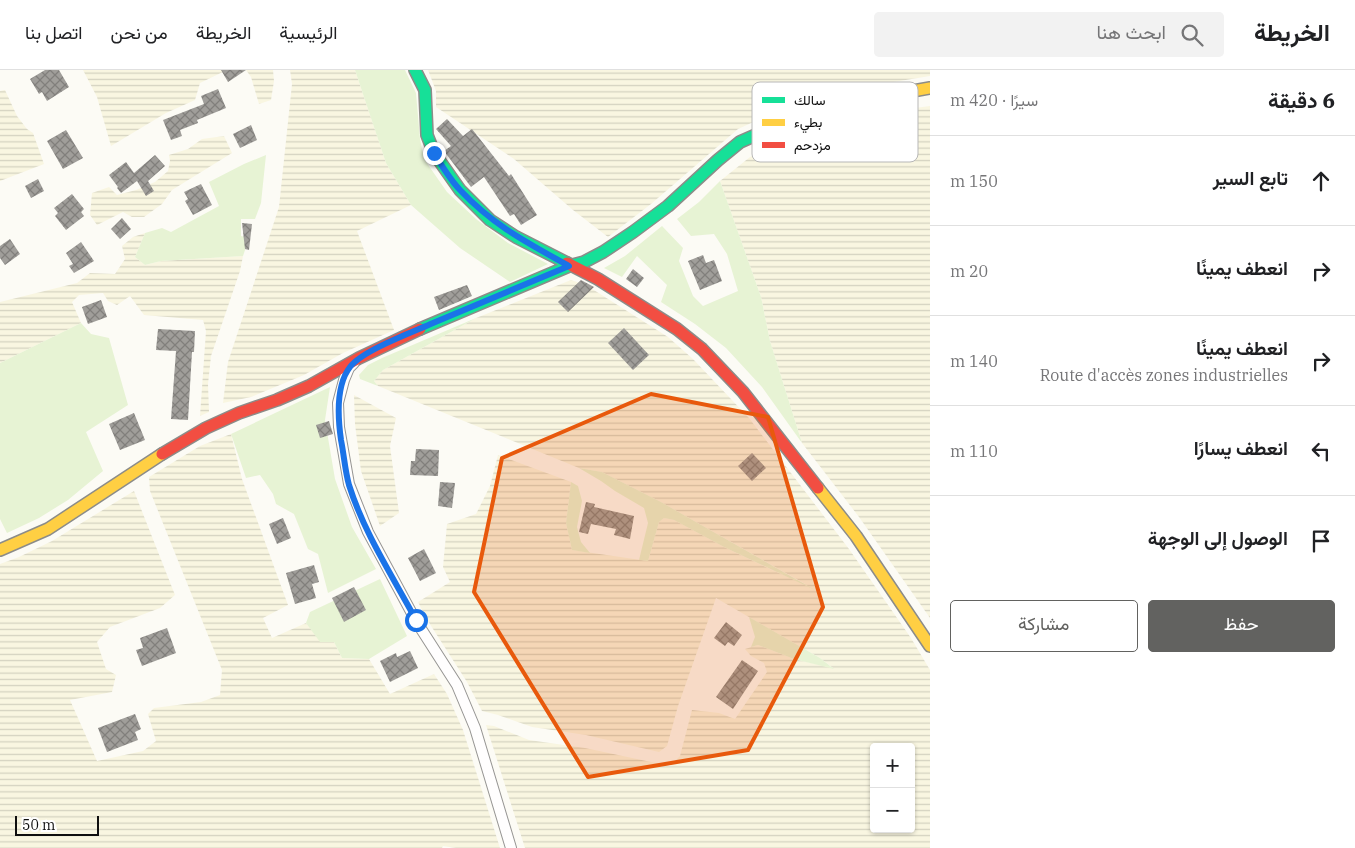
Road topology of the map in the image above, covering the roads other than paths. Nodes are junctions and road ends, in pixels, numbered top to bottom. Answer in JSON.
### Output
{"nodes":[{"id":1,"x":416,"y":70,"type":"edge"},
{"id":2,"x":752,"y":137,"type":"edge"},
{"id":3,"x":569,"y":266,"type":"junction"},
{"id":4,"x":359,"y":358,"type":"junction"},
{"id":5,"x":0,"y":550,"type":"edge"},
{"id":6,"x":930,"y":646,"type":"edge"},
{"id":7,"x":511,"y":848,"type":"edge"}],
"edges":[{"from":1,"to":3,"type":"street"},
{"from":2,"to":3,"type":"street"},
{"from":3,"to":4,"type":"street"},
{"from":3,"to":6,"type":"street"},
{"from":4,"to":5,"type":"street"},
{"from":4,"to":7,"type":"street"}]}
